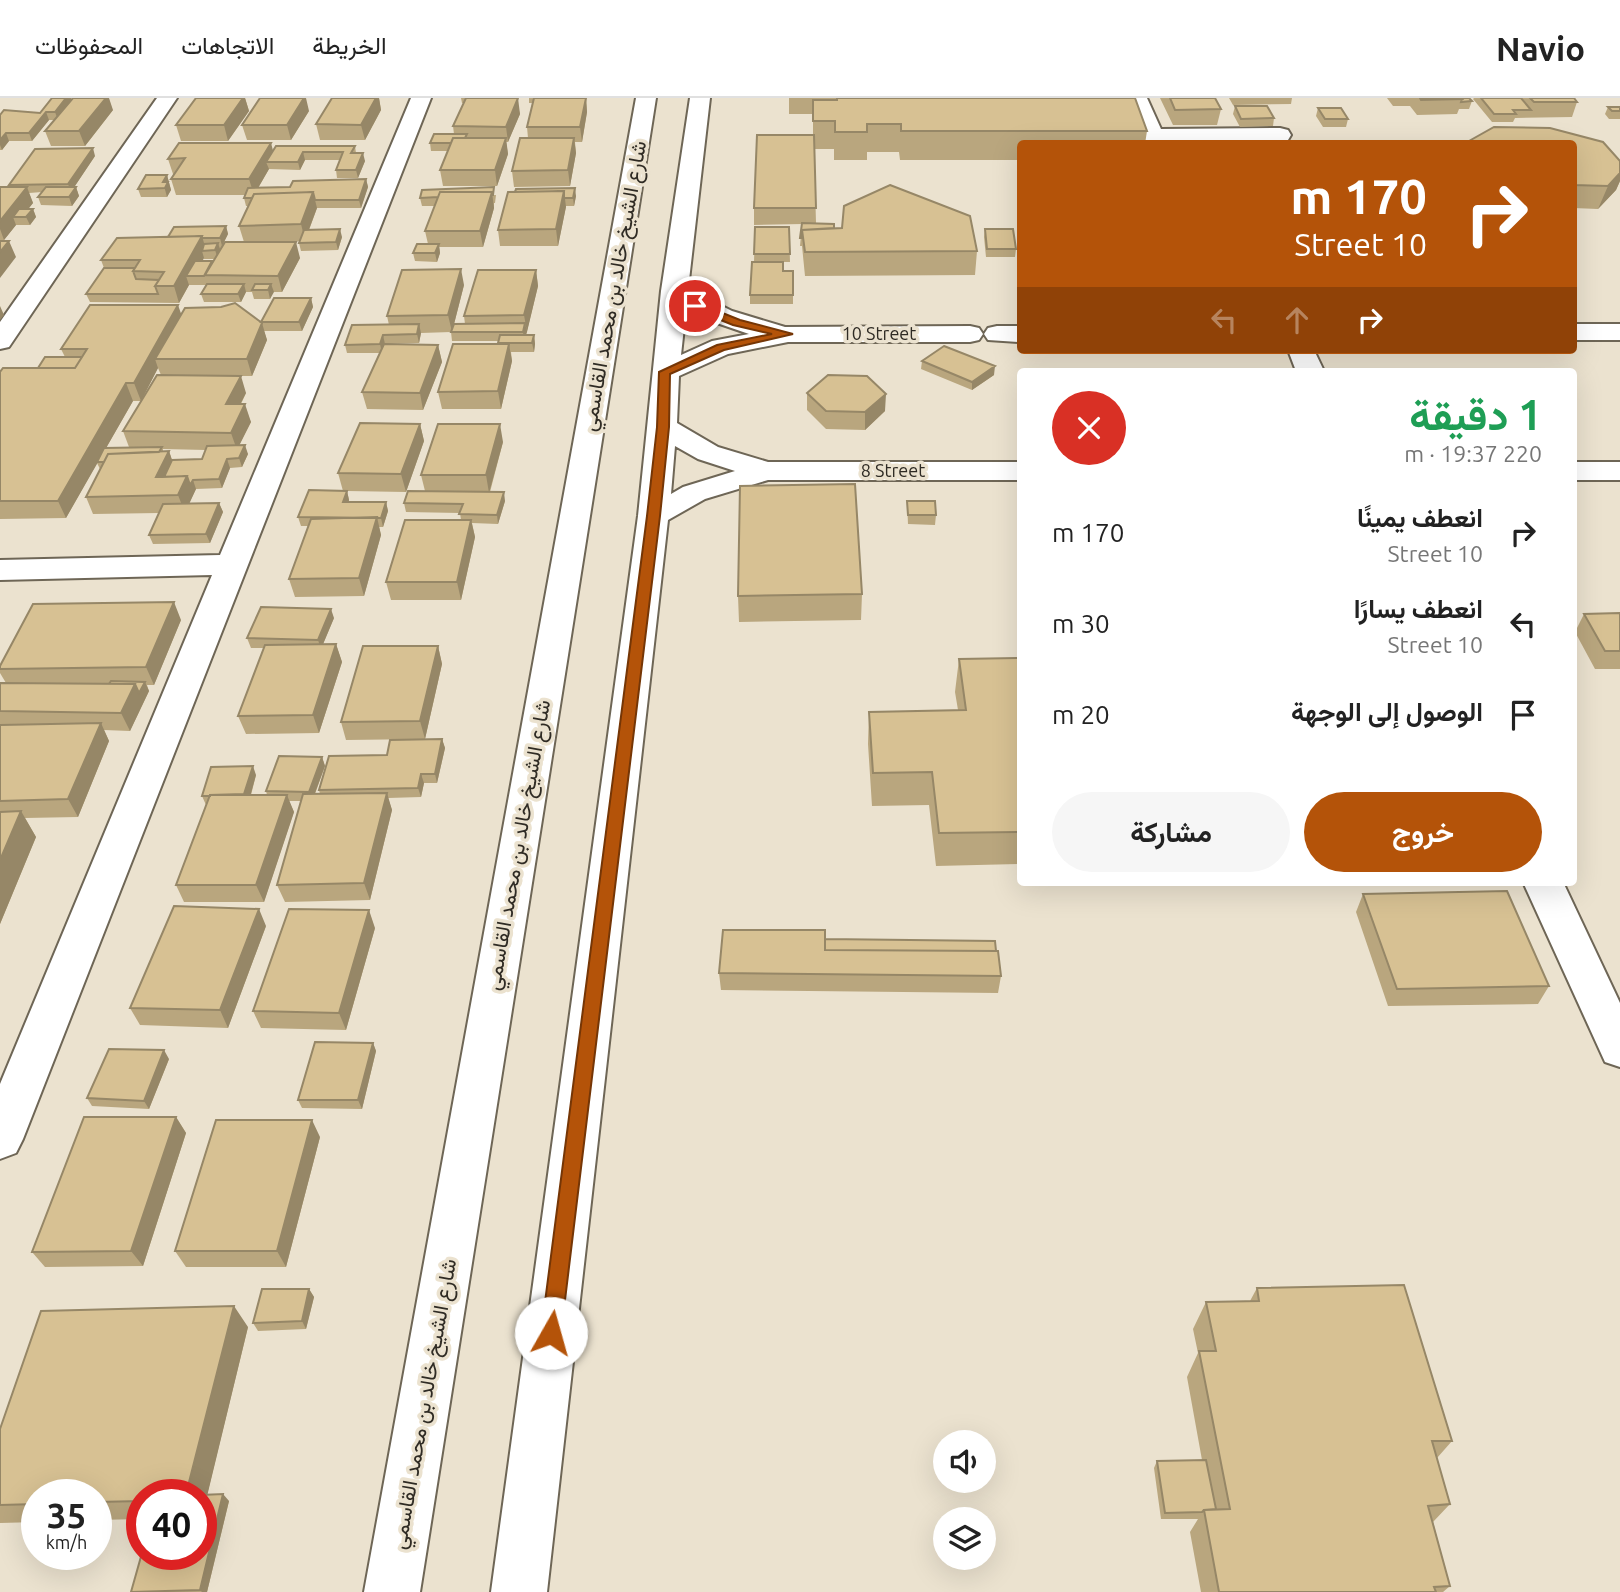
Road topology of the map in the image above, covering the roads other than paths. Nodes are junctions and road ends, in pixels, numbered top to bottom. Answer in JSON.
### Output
{"nodes":[{"id":1,"x":167,"y":98,"type":"edge"},
{"id":2,"x":421,"y":98,"type":"edge"},
{"id":3,"x":646,"y":98,"type":"edge"},
{"id":4,"x":700,"y":98,"type":"edge"},
{"id":5,"x":1137,"y":98,"type":"edge"},
{"id":6,"x":1280,"y":136,"type":"edge"},
{"id":7,"x":1154,"y":140,"type":"edge"},
{"id":8,"x":674,"y":292,"type":"junction"},
{"id":9,"x":1577,"y":332,"type":"edge"},
{"id":10,"x":1620,"y":332,"type":"edge"},
{"id":11,"x":788,"y":334,"type":"junction"},
{"id":12,"x":996,"y":334,"type":"edge"},
{"id":13,"x":0,"y":341,"type":"edge"},
{"id":14,"x":665,"y":372,"type":"junction"},
{"id":15,"x":663,"y":427,"type":"junction"},
{"id":16,"x":766,"y":471,"type":"junction"},
{"id":17,"x":1017,"y":471,"type":"edge"},
{"id":18,"x":1577,"y":471,"type":"edge"},
{"id":19,"x":1620,"y":471,"type":"edge"},
{"id":20,"x":653,"y":516,"type":"junction"},
{"id":21,"x":231,"y":565,"type":"junction"},
{"id":22,"x":0,"y":570,"type":"edge"},
{"id":23,"x":1545,"y":886,"type":"edge"},
{"id":24,"x":1620,"y":1049,"type":"edge"},
{"id":25,"x":0,"y":1139,"type":"edge"},
{"id":26,"x":392,"y":1592,"type":"edge"},
{"id":27,"x":519,"y":1592,"type":"edge"}],
"edges":[{"from":1,"to":13,"type":"street"},
{"from":2,"to":21,"type":"street"},
{"from":3,"to":26,"type":"street","name":"شارع الشيخ خالد بن محمد القاسمي"},
{"from":4,"to":8,"type":"street"},
{"from":5,"to":7,"type":"street"},
{"from":6,"to":7,"type":"street"},
{"from":8,"to":11,"type":"street","name":"10 Street"},
{"from":8,"to":14,"type":"street"},
{"from":9,"to":10,"type":"street"},
{"from":11,"to":12,"type":"street","name":"10 Street"},
{"from":11,"to":14,"type":"street","name":"10 Street"},
{"from":14,"to":15,"type":"street"},
{"from":15,"to":16,"type":"street","name":"8 Street"},
{"from":15,"to":20,"type":"street"},
{"from":16,"to":17,"type":"street","name":"8 Street"},
{"from":16,"to":20,"type":"street","name":"8 Street"},
{"from":18,"to":19,"type":"street"},
{"from":20,"to":27,"type":"street"},
{"from":21,"to":22,"type":"street"},
{"from":21,"to":25,"type":"street"},
{"from":23,"to":24,"type":"street"}]}
